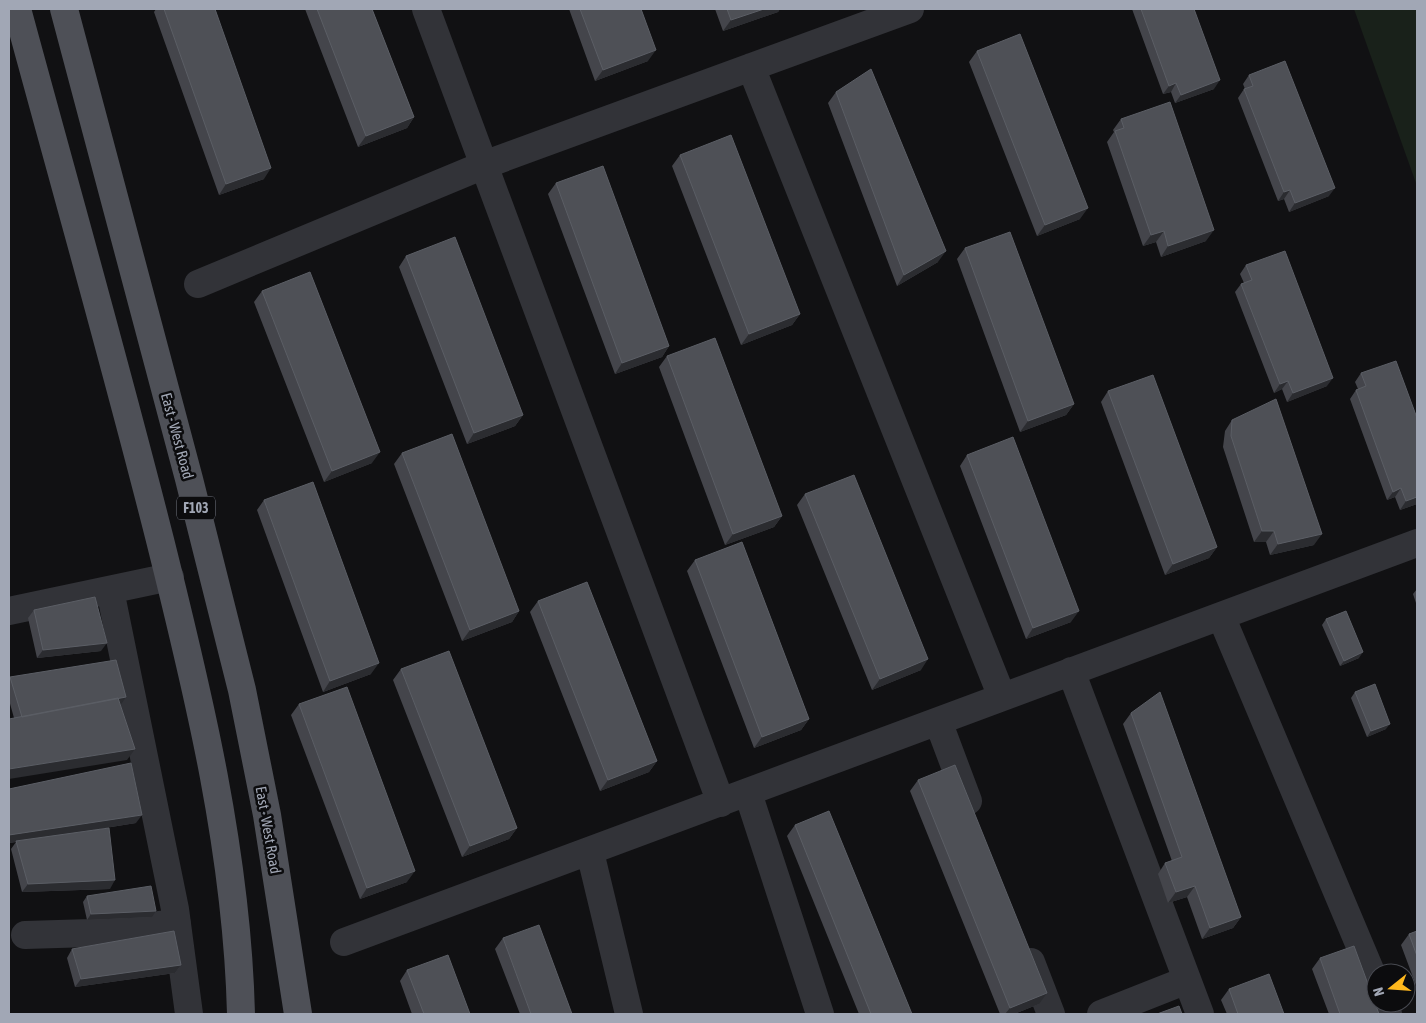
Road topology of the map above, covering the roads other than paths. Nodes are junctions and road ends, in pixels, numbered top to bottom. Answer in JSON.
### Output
{"nodes":[{"id":1,"x":17,"y":9,"type":"edge"},
{"id":2,"x":64,"y":9,"type":"edge"},
{"id":3,"x":426,"y":9,"type":"edge"},
{"id":4,"x":910,"y":9,"type":"edge"},
{"id":5,"x":751,"y":67,"type":"junction"},
{"id":6,"x":484,"y":165,"type":"junction"},
{"id":7,"x":198,"y":284,"type":"dead end"},
{"id":8,"x":1417,"y":543,"type":"edge"},
{"id":9,"x":170,"y":577,"type":"junction"},
{"id":10,"x":110,"y":590,"type":"junction"},
{"id":11,"x":9,"y":611,"type":"edge"},
{"id":12,"x":1221,"y":616,"type":"junction"},
{"id":13,"x":1071,"y":671,"type":"junction"},
{"id":14,"x":1002,"y":697,"type":"junction"},
{"id":15,"x":938,"y":721,"type":"junction"},
{"id":16,"x":748,"y":793,"type":"junction"},
{"id":17,"x":721,"y":803,"type":"junction"},
{"id":18,"x":976,"y":822,"type":"edge"},
{"id":19,"x":590,"y":852,"type":"junction"},
{"id":20,"x":177,"y":923,"type":"junction"},
{"id":21,"x":26,"y":935,"type":"dead end"},
{"id":22,"x":1023,"y":941,"type":"edge"},
{"id":23,"x":344,"y":942,"type":"dead end"},
{"id":24,"x":1367,"y":963,"type":"edge"},
{"id":25,"x":290,"y":965,"type":"junction"},
{"id":26,"x":1187,"y":980,"type":"junction"},
{"id":27,"x":189,"y":1014,"type":"edge"},
{"id":28,"x":243,"y":1014,"type":"edge"},
{"id":29,"x":292,"y":1014,"type":"edge"},
{"id":30,"x":298,"y":1014,"type":"edge"},
{"id":31,"x":630,"y":1014,"type":"edge"},
{"id":32,"x":820,"y":1014,"type":"edge"},
{"id":33,"x":1051,"y":1014,"type":"edge"},
{"id":34,"x":1100,"y":1014,"type":"edge"},
{"id":35,"x":1200,"y":1014,"type":"edge"}],
"edges":[{"from":1,"to":9,"type":"main road","number":"F103"},
{"from":2,"to":25,"type":"main road","name":"East - West Road","number":"F103"},
{"from":3,"to":6,"type":"street"},
{"from":4,"to":5,"type":"street"},
{"from":5,"to":6,"type":"street"},
{"from":5,"to":14,"type":"street"},
{"from":6,"to":7,"type":"street"},
{"from":6,"to":17,"type":"street"},
{"from":8,"to":12,"type":"street"},
{"from":9,"to":10,"type":"street"},
{"from":9,"to":28,"type":"main road","number":"F103"},
{"from":10,"to":11,"type":"street"},
{"from":10,"to":20,"type":"street"},
{"from":12,"to":13,"type":"street"},
{"from":12,"to":24,"type":"street"},
{"from":13,"to":14,"type":"street"},
{"from":13,"to":26,"type":"street"},
{"from":14,"to":15,"type":"street"},
{"from":15,"to":16,"type":"street"},
{"from":15,"to":18,"type":"street"},
{"from":16,"to":17,"type":"street"},
{"from":16,"to":32,"type":"street"},
{"from":17,"to":19,"type":"street"},
{"from":19,"to":23,"type":"street"},
{"from":19,"to":31,"type":"street"},
{"from":20,"to":21,"type":"street"},
{"from":20,"to":27,"type":"street"},
{"from":22,"to":33,"type":"street"},
{"from":25,"to":29,"type":"main road"},
{"from":25,"to":30,"type":"main road","name":"East - West Road","number":"F103"},
{"from":26,"to":34,"type":"street"},
{"from":26,"to":35,"type":"street"}]}
